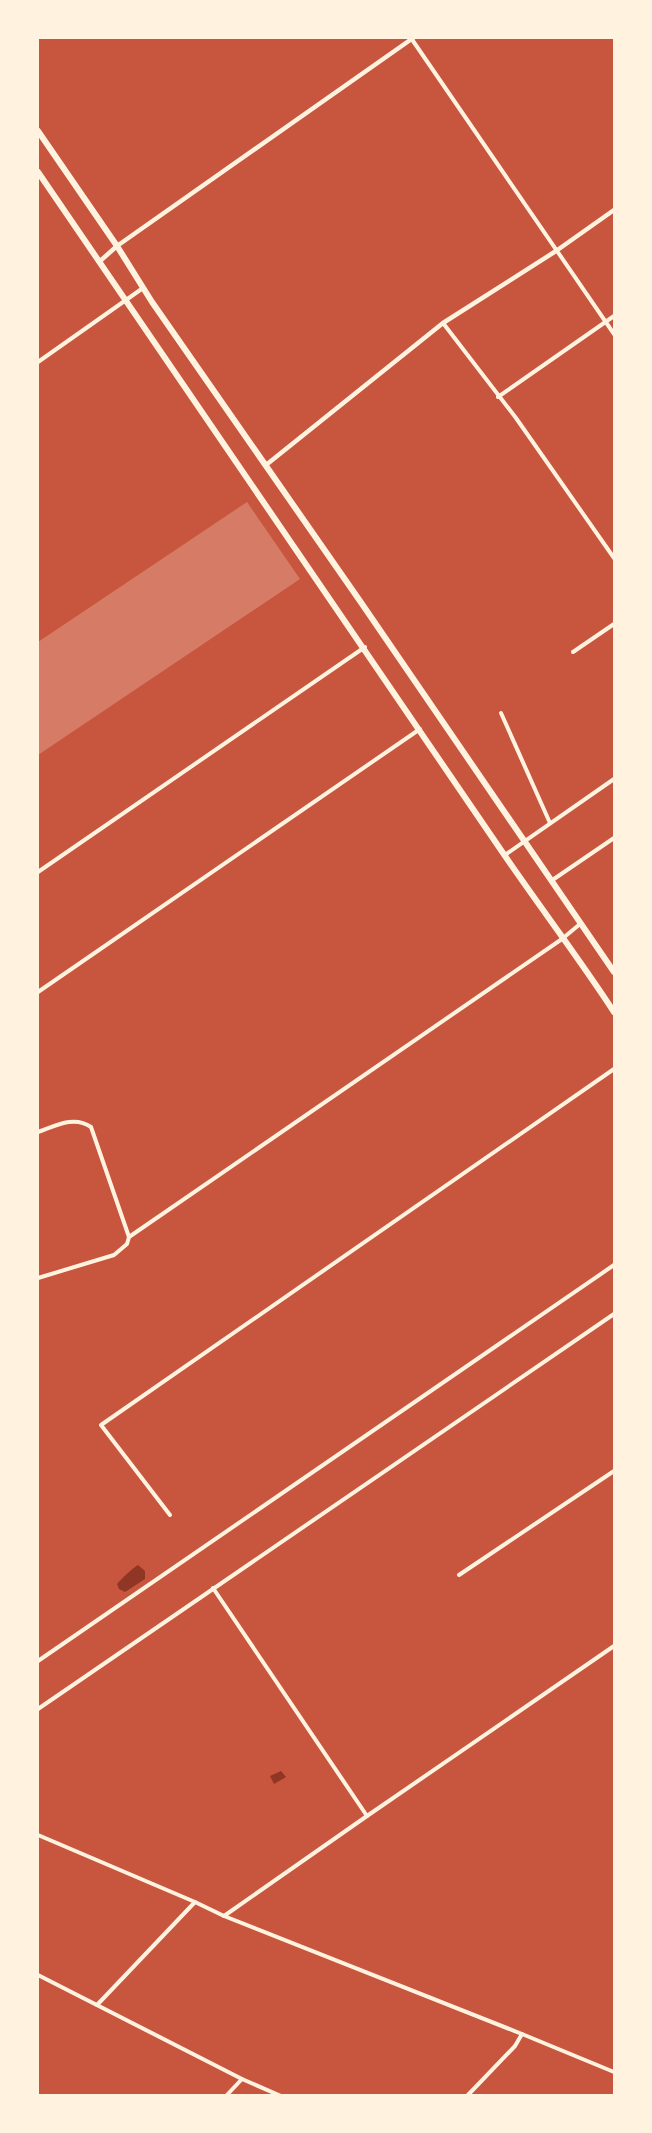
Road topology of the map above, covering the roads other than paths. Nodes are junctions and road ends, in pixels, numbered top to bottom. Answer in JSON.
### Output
{"nodes":[{"id":1,"x":412,"y":38,"type":"edge"},
{"id":2,"x":38,"y":131,"type":"edge"},
{"id":3,"x":38,"y":172,"type":"edge"},
{"id":4,"x":614,"y":210,"type":"edge"},
{"id":5,"x":117,"y":246,"type":"junction"},
{"id":6,"x":556,"y":251,"type":"junction"},
{"id":7,"x":99,"y":262,"type":"junction"},
{"id":8,"x":143,"y":288,"type":"junction"},
{"id":9,"x":126,"y":300,"type":"junction"},
{"id":10,"x":614,"y":316,"type":"edge"},
{"id":11,"x":443,"y":322,"type":"junction"},
{"id":12,"x":606,"y":322,"type":"junction"},
{"id":13,"x":614,"y":334,"type":"edge"},
{"id":14,"x":38,"y":362,"type":"edge"},
{"id":15,"x":498,"y":397,"type":"junction"},
{"id":16,"x":266,"y":466,"type":"junction"},
{"id":17,"x":614,"y":558,"type":"edge"},
{"id":18,"x":614,"y":624,"type":"edge"},
{"id":19,"x":365,"y":647,"type":"junction"},
{"id":20,"x":573,"y":652,"type":"dead end"},
{"id":21,"x":501,"y":713,"type":"dead end"},
{"id":22,"x":420,"y":729,"type":"junction"},
{"id":23,"x":614,"y":780,"type":"edge"},
{"id":24,"x":550,"y":823,"type":"junction"},
{"id":25,"x":614,"y":838,"type":"edge"},
{"id":26,"x":524,"y":841,"type":"junction"},
{"id":27,"x":505,"y":856,"type":"junction"},
{"id":28,"x":38,"y":872,"type":"edge"},
{"id":29,"x":551,"y":881,"type":"junction"},
{"id":30,"x":580,"y":924,"type":"junction"},
{"id":31,"x":562,"y":939,"type":"junction"},
{"id":32,"x":614,"y":972,"type":"edge"},
{"id":33,"x":38,"y":992,"type":"edge"},
{"id":34,"x":614,"y":1012,"type":"edge"},
{"id":35,"x":614,"y":1069,"type":"edge"},
{"id":36,"x":38,"y":1132,"type":"edge"},
{"id":37,"x":129,"y":1237,"type":"junction"},
{"id":38,"x":614,"y":1265,"type":"edge"},
{"id":39,"x":38,"y":1278,"type":"edge"},
{"id":40,"x":614,"y":1314,"type":"edge"},
{"id":41,"x":614,"y":1471,"type":"edge"},
{"id":42,"x":170,"y":1515,"type":"dead end"},
{"id":43,"x":459,"y":1575,"type":"dead end"},
{"id":44,"x":213,"y":1588,"type":"junction"},
{"id":45,"x":614,"y":1646,"type":"edge"},
{"id":46,"x":38,"y":1661,"type":"edge"},
{"id":47,"x":38,"y":1709,"type":"edge"},
{"id":48,"x":367,"y":1816,"type":"junction"},
{"id":49,"x":38,"y":1835,"type":"edge"},
{"id":50,"x":195,"y":1902,"type":"junction"},
{"id":51,"x":224,"y":1916,"type":"junction"},
{"id":52,"x":38,"y":1975,"type":"edge"},
{"id":53,"x":96,"y":2005,"type":"junction"},
{"id":54,"x":522,"y":2034,"type":"junction"},
{"id":55,"x":614,"y":2072,"type":"edge"},
{"id":56,"x":242,"y":2079,"type":"junction"},
{"id":57,"x":226,"y":2096,"type":"edge"},
{"id":58,"x":281,"y":2096,"type":"edge"},
{"id":59,"x":467,"y":2096,"type":"edge"}],
"edges":[{"from":1,"to":5,"type":"street"},
{"from":1,"to":6,"type":"street"},
{"from":2,"to":5,"type":"highway"},
{"from":3,"to":7,"type":"highway"},
{"from":4,"to":6,"type":"street"},
{"from":5,"to":7,"type":"street"},
{"from":5,"to":8,"type":"highway"},
{"from":6,"to":11,"type":"street"},
{"from":6,"to":12,"type":"street"},
{"from":7,"to":9,"type":"highway"},
{"from":8,"to":9,"type":"street"},
{"from":8,"to":16,"type":"highway"},
{"from":9,"to":14,"type":"street"},
{"from":9,"to":19,"type":"highway"},
{"from":10,"to":12,"type":"street"},
{"from":11,"to":15,"type":"street"},
{"from":11,"to":16,"type":"street"},
{"from":12,"to":13,"type":"street"},
{"from":12,"to":15,"type":"street"},
{"from":15,"to":17,"type":"street"},
{"from":16,"to":26,"type":"highway"},
{"from":18,"to":20,"type":"street"},
{"from":19,"to":22,"type":"highway"},
{"from":19,"to":28,"type":"street"},
{"from":21,"to":24,"type":"street"},
{"from":22,"to":27,"type":"highway"},
{"from":22,"to":33,"type":"street"},
{"from":23,"to":24,"type":"street"},
{"from":24,"to":26,"type":"street"},
{"from":25,"to":29,"type":"street"},
{"from":26,"to":27,"type":"street"},
{"from":26,"to":29,"type":"highway"},
{"from":27,"to":31,"type":"highway"},
{"from":29,"to":30,"type":"highway"},
{"from":30,"to":31,"type":"street"},
{"from":30,"to":32,"type":"highway"},
{"from":31,"to":34,"type":"highway"},
{"from":31,"to":37,"type":"street"},
{"from":35,"to":42,"type":"street"},
{"from":36,"to":37,"type":"street"},
{"from":37,"to":39,"type":"street"},
{"from":38,"to":46,"type":"street"},
{"from":40,"to":44,"type":"street"},
{"from":41,"to":43,"type":"street"},
{"from":44,"to":47,"type":"street"},
{"from":44,"to":48,"type":"street"},
{"from":45,"to":48,"type":"street"},
{"from":48,"to":51,"type":"street"},
{"from":49,"to":50,"type":"street"},
{"from":50,"to":51,"type":"street"},
{"from":50,"to":53,"type":"street"},
{"from":51,"to":54,"type":"street"},
{"from":52,"to":53,"type":"street"},
{"from":53,"to":56,"type":"street"},
{"from":54,"to":55,"type":"street"},
{"from":54,"to":59,"type":"street"},
{"from":56,"to":57,"type":"street"},
{"from":56,"to":58,"type":"street"}]}
